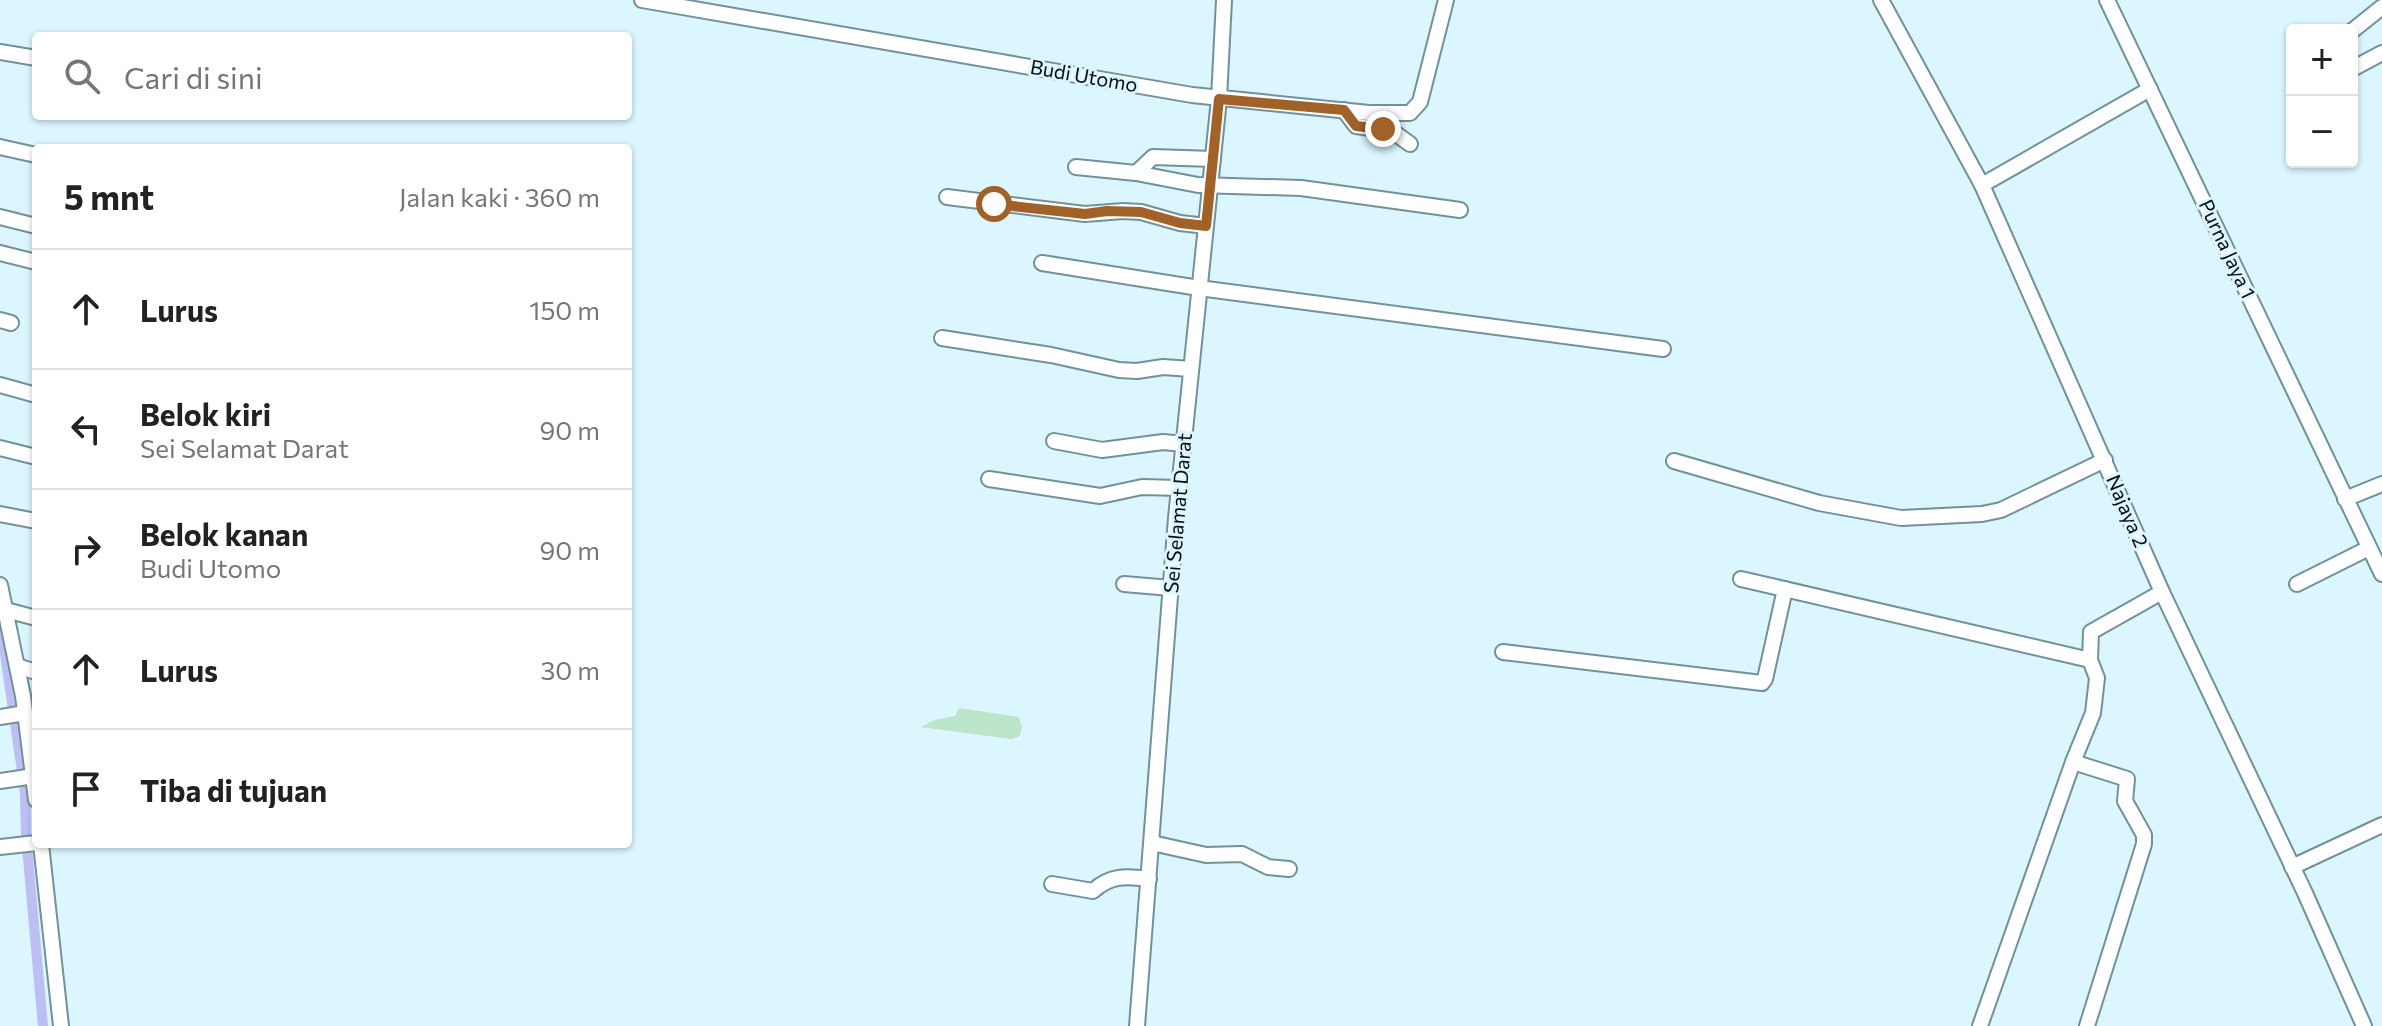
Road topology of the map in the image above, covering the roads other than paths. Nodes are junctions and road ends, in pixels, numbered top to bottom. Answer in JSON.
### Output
{"nodes":[{"id":1,"x":642,"y":0,"type":"edge"},
{"id":2,"x":1224,"y":0,"type":"edge"},
{"id":3,"x":1446,"y":0,"type":"edge"},
{"id":4,"x":1881,"y":0,"type":"edge"},
{"id":5,"x":2107,"y":0,"type":"edge"},
{"id":6,"x":2382,"y":7,"type":"edge"},
{"id":7,"x":2358,"y":26,"type":"edge"},
{"id":8,"x":0,"y":52,"type":"edge"},
{"id":9,"x":2382,"y":53,"type":"edge"},
{"id":10,"x":32,"y":57,"type":"edge"},
{"id":11,"x":2358,"y":66,"type":"edge"},
{"id":12,"x":2150,"y":89,"type":"junction"},
{"id":13,"x":1214,"y":98,"type":"junction"},
{"id":14,"x":1344,"y":110,"type":"junction"},
{"id":15,"x":1410,"y":144,"type":"dead end"},
{"id":16,"x":0,"y":147,"type":"edge"},
{"id":17,"x":32,"y":159,"type":"edge"},
{"id":18,"x":1200,"y":159,"type":"junction"},
{"id":19,"x":1076,"y":167,"type":"dead end"},
{"id":20,"x":1136,"y":173,"type":"junction"},
{"id":21,"x":1197,"y":184,"type":"junction"},
{"id":22,"x":1982,"y":185,"type":"junction"},
{"id":23,"x":947,"y":197,"type":"dead end"},
{"id":24,"x":1460,"y":210,"type":"dead end"},
{"id":25,"x":0,"y":217,"type":"edge"},
{"id":26,"x":1193,"y":224,"type":"junction"},
{"id":27,"x":32,"y":225,"type":"edge"},
{"id":28,"x":0,"y":253,"type":"edge"},
{"id":29,"x":32,"y":261,"type":"edge"},
{"id":30,"x":1042,"y":263,"type":"dead end"},
{"id":31,"x":1195,"y":287,"type":"junction"},
{"id":32,"x":942,"y":338,"type":"dead end"},
{"id":33,"x":1663,"y":349,"type":"dead end"},
{"id":34,"x":1186,"y":369,"type":"junction"},
{"id":35,"x":0,"y":385,"type":"edge"},
{"id":36,"x":32,"y":394,"type":"edge"},
{"id":37,"x":1054,"y":441,"type":"dead end"},
{"id":38,"x":1174,"y":443,"type":"junction"},
{"id":39,"x":0,"y":448,"type":"edge"},
{"id":40,"x":32,"y":456,"type":"edge"},
{"id":41,"x":2105,"y":460,"type":"junction"},
{"id":42,"x":1674,"y":461,"type":"dead end"},
{"id":43,"x":989,"y":479,"type":"dead end"},
{"id":44,"x":2382,"y":484,"type":"edge"},
{"id":45,"x":1169,"y":488,"type":"junction"},
{"id":46,"x":2345,"y":499,"type":"junction"},
{"id":47,"x":0,"y":514,"type":"edge"},
{"id":48,"x":32,"y":520,"type":"edge"},
{"id":49,"x":2369,"y":548,"type":"junction"},
{"id":50,"x":2382,"y":574,"type":"edge"},
{"id":51,"x":1741,"y":579,"type":"dead end"},
{"id":52,"x":1124,"y":584,"type":"dead end"},
{"id":53,"x":2297,"y":584,"type":"dead end"},
{"id":54,"x":0,"y":585,"type":"edge"},
{"id":55,"x":1160,"y":587,"type":"junction"},
{"id":56,"x":1785,"y":589,"type":"junction"},
{"id":57,"x":2162,"y":592,"type":"junction"},
{"id":58,"x":3,"y":611,"type":"edge"},
{"id":59,"x":32,"y":617,"type":"edge"},
{"id":60,"x":1503,"y":652,"type":"dead end"},
{"id":61,"x":2090,"y":660,"type":"junction"},
{"id":62,"x":17,"y":666,"type":"junction"},
{"id":63,"x":32,"y":671,"type":"edge"},
{"id":64,"x":29,"y":698,"type":"edge"},
{"id":65,"x":13,"y":715,"type":"edge"},
{"id":66,"x":2073,"y":762,"type":"junction"},
{"id":67,"x":26,"y":778,"type":"junction"},
{"id":68,"x":0,"y":781,"type":"edge"},
{"id":69,"x":32,"y":791,"type":"edge"},
{"id":70,"x":2382,"y":825,"type":"edge"},
{"id":71,"x":1152,"y":843,"type":"junction"},
{"id":72,"x":32,"y":844,"type":"edge"},
{"id":73,"x":0,"y":847,"type":"edge"},
{"id":74,"x":37,"y":848,"type":"edge"},
{"id":75,"x":2292,"y":867,"type":"junction"},
{"id":76,"x":1289,"y":869,"type":"dead end"},
{"id":77,"x":1140,"y":878,"type":"junction"},
{"id":78,"x":1052,"y":884,"type":"dead end"},
{"id":79,"x":61,"y":1026,"type":"edge"},
{"id":80,"x":1137,"y":1026,"type":"edge"},
{"id":81,"x":1980,"y":1026,"type":"edge"},
{"id":82,"x":2087,"y":1026,"type":"edge"},
{"id":83,"x":2364,"y":1026,"type":"edge"}],
"edges":[{"from":1,"to":13,"type":"street","name":"Budi Utomo"},
{"from":2,"to":13,"type":"street","name":"Sei Selamat Darat"},
{"from":3,"to":14,"type":"street","name":"Budi Utomo"},
{"from":4,"to":22,"type":"street","name":"Najaya 2"},
{"from":5,"to":12,"type":"street","name":"Purna Jaya 1"},
{"from":6,"to":7,"type":"street"},
{"from":8,"to":10,"type":"street"},
{"from":9,"to":11,"type":"street"},
{"from":12,"to":22,"type":"street"},
{"from":12,"to":46,"type":"street","name":"Purna Jaya 1"},
{"from":13,"to":14,"type":"street","name":"Budi Utomo"},
{"from":13,"to":18,"type":"street","name":"Sei Selamat Darat"},
{"from":14,"to":15,"type":"street"},
{"from":16,"to":17,"type":"street"},
{"from":18,"to":20,"type":"street"},
{"from":18,"to":21,"type":"street","name":"Sei Selamat Darat"},
{"from":19,"to":20,"type":"street"},
{"from":20,"to":21,"type":"street"},
{"from":21,"to":24,"type":"street"},
{"from":21,"to":26,"type":"street","name":"Sei Selamat Darat"},
{"from":22,"to":41,"type":"street","name":"Najaya 2"},
{"from":23,"to":26,"type":"street"},
{"from":25,"to":27,"type":"street"},
{"from":26,"to":31,"type":"street","name":"Sei Selamat Darat"},
{"from":28,"to":29,"type":"street"},
{"from":30,"to":31,"type":"street"},
{"from":31,"to":33,"type":"street"},
{"from":31,"to":34,"type":"street","name":"Sei Selamat Darat"},
{"from":32,"to":34,"type":"street"},
{"from":34,"to":38,"type":"street","name":"Sei Selamat Darat"},
{"from":35,"to":36,"type":"street"},
{"from":37,"to":38,"type":"street"},
{"from":38,"to":45,"type":"street","name":"Sei Selamat Darat"},
{"from":39,"to":40,"type":"street"},
{"from":41,"to":42,"type":"street"},
{"from":41,"to":57,"type":"street","name":"Najaya 2"},
{"from":43,"to":45,"type":"street"},
{"from":44,"to":46,"type":"street"},
{"from":45,"to":55,"type":"street","name":"Sei Selamat Darat"},
{"from":46,"to":49,"type":"street","name":"Purna Jaya 1"},
{"from":47,"to":48,"type":"street"},
{"from":49,"to":50,"type":"street","name":"Purna Jaya 1"},
{"from":49,"to":53,"type":"street"},
{"from":51,"to":56,"type":"street"},
{"from":52,"to":55,"type":"street"},
{"from":54,"to":58,"type":"street"},
{"from":55,"to":71,"type":"street","name":"Sei Selamat Darat"},
{"from":56,"to":60,"type":"street"},
{"from":56,"to":61,"type":"street"},
{"from":57,"to":61,"type":"street"},
{"from":57,"to":75,"type":"street","name":"Najaya 2"},
{"from":58,"to":59,"type":"street"},
{"from":58,"to":62,"type":"street"},
{"from":61,"to":66,"type":"street"},
{"from":62,"to":63,"type":"street"},
{"from":62,"to":64,"type":"street"},
{"from":64,"to":65,"type":"street"},
{"from":65,"to":67,"type":"street"},
{"from":66,"to":81,"type":"street"},
{"from":66,"to":82,"type":"street"},
{"from":67,"to":68,"type":"street"},
{"from":67,"to":69,"type":"street"},
{"from":70,"to":75,"type":"street"},
{"from":71,"to":76,"type":"street"},
{"from":71,"to":77,"type":"street","name":"Sei Selamat Darat"},
{"from":72,"to":73,"type":"street"},
{"from":74,"to":79,"type":"street"},
{"from":75,"to":83,"type":"street","name":"Najaya 2"},
{"from":77,"to":78,"type":"street"},
{"from":77,"to":80,"type":"street","name":"Sei Selamat Darat"}]}
